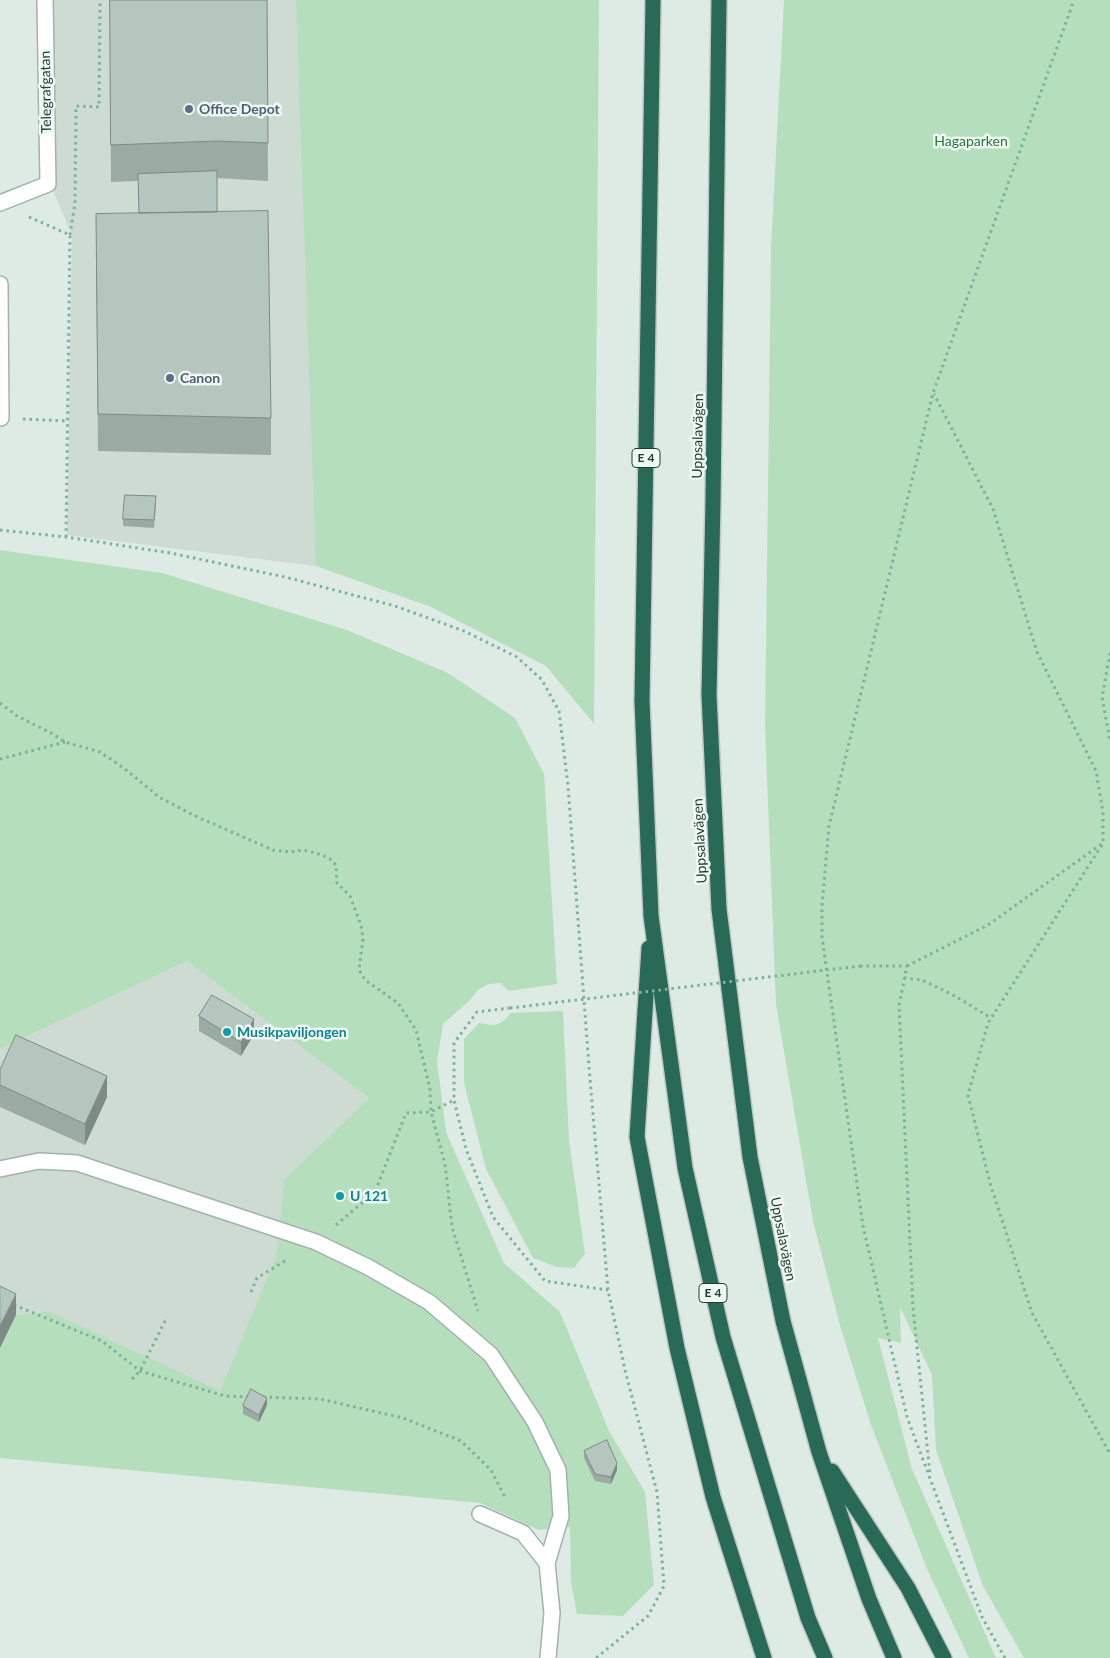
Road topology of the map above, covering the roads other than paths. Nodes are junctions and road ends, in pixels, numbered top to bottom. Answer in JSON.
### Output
{"nodes":[{"id":1,"x":45,"y":0,"type":"edge"},
{"id":2,"x":653,"y":0,"type":"edge"},
{"id":3,"x":720,"y":0,"type":"edge"},
{"id":4,"x":0,"y":203,"type":"edge"},
{"id":5,"x":0,"y":284,"type":"edge"},
{"id":6,"x":1,"y":418,"type":"edge"},
{"id":7,"x":651,"y":916,"type":"junction"},
{"id":8,"x":0,"y":1169,"type":"edge"},
{"id":9,"x":819,"y":1452,"type":"junction"},
{"id":10,"x":480,"y":1514,"type":"dead end"},
{"id":11,"x":547,"y":1563,"type":"junction"},
{"id":12,"x":548,"y":1658,"type":"edge"},
{"id":13,"x":764,"y":1658,"type":"edge"},
{"id":14,"x":825,"y":1658,"type":"edge"},
{"id":15,"x":894,"y":1658,"type":"edge"},
{"id":16,"x":944,"y":1658,"type":"edge"}],
"edges":[{"from":1,"to":4,"type":"street","name":"Telegrafgatan"},
{"from":2,"to":7,"type":"highway","number":"E 4"},
{"from":3,"to":9,"type":"highway","name":"Uppsalavägen"},
{"from":5,"to":6,"type":"street"},
{"from":7,"to":13,"type":"highway"},
{"from":7,"to":14,"type":"highway","number":"E 4"},
{"from":8,"to":11,"type":"street"},
{"from":9,"to":15,"type":"highway","name":"Uppsalavägen"},
{"from":9,"to":16,"type":"highway"},
{"from":10,"to":11,"type":"street"},
{"from":11,"to":12,"type":"street"}]}
